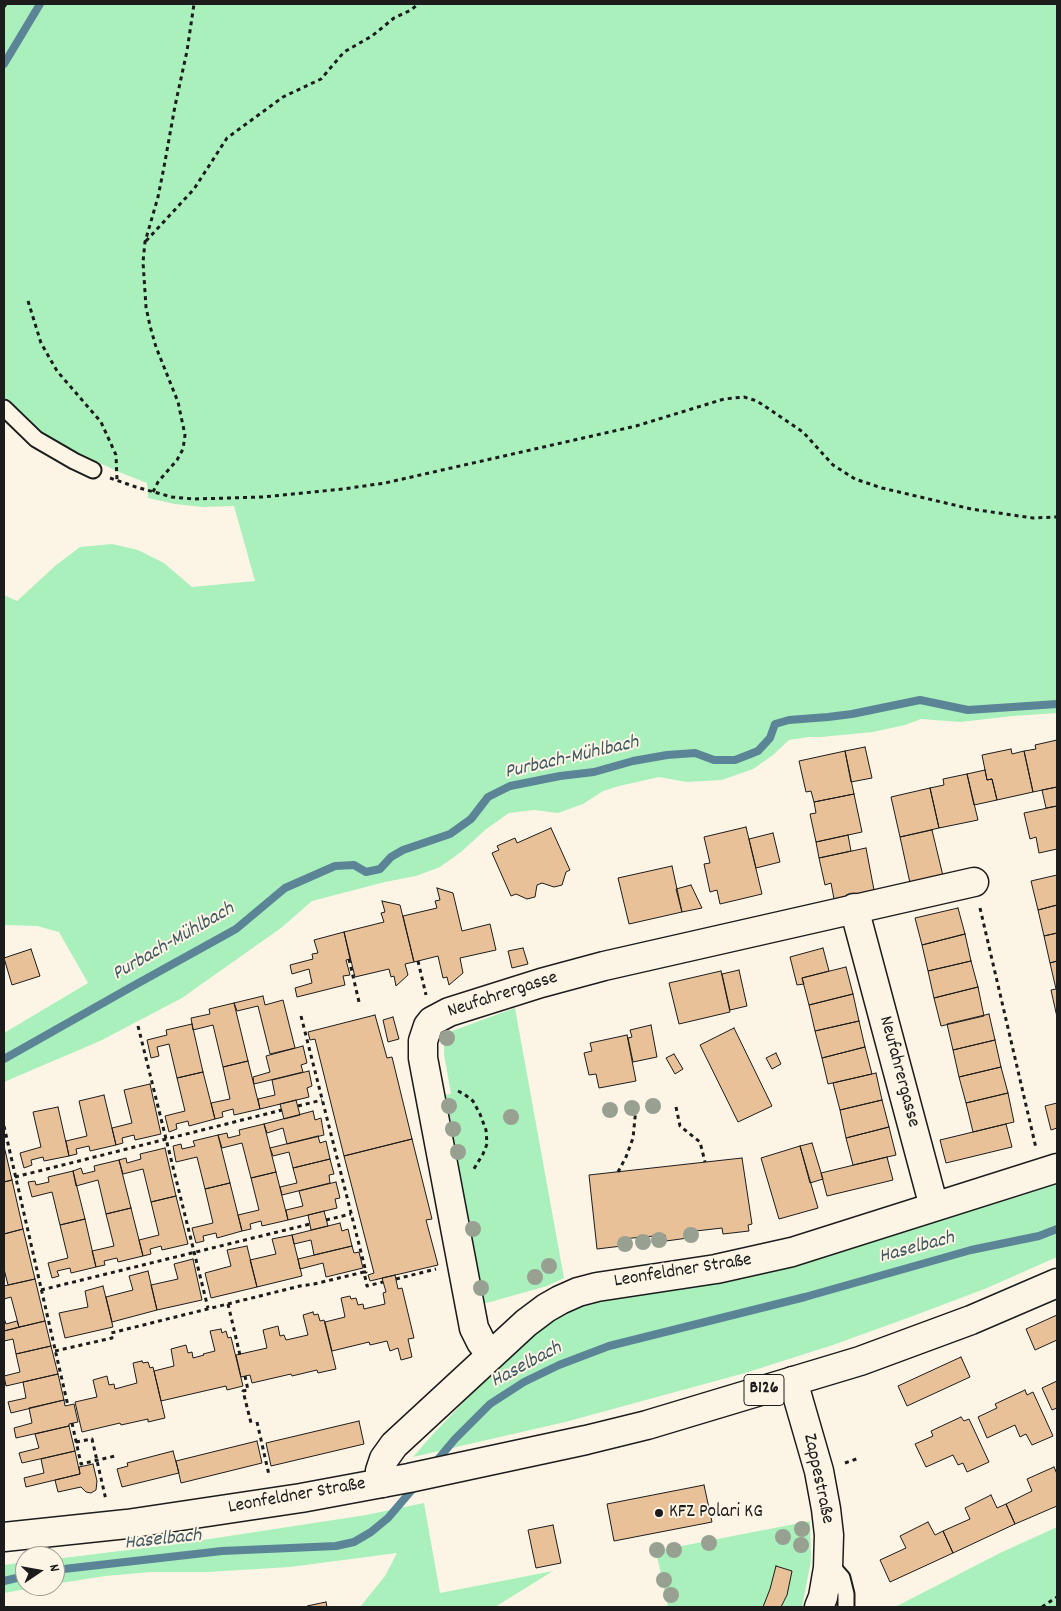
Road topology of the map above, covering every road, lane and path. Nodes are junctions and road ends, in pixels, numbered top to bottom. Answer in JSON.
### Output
{"nodes":[{"id":1,"x":194,"y":4,"type":"edge"},
{"id":2,"x":418,"y":4,"type":"edge"},
{"id":3,"x":145,"y":242,"type":"junction"},
{"id":4,"x":28,"y":301,"type":"dead end"},
{"id":5,"x":4,"y":408,"type":"edge"},
{"id":6,"x":93,"y":470,"type":"joint"},
{"id":7,"x":117,"y":481,"type":"junction"},
{"id":8,"x":153,"y":492,"type":"junction"},
{"id":9,"x":1057,"y":517,"type":"edge"},
{"id":10,"x":974,"y":882,"type":"joint"},
{"id":11,"x":854,"y":908,"type":"junction"},
{"id":12,"x":348,"y":960,"type":"dead end"},
{"id":13,"x":418,"y":961,"type":"dead end"},
{"id":14,"x":426,"y":996,"type":"dead end"},
{"id":15,"x":359,"y":1002,"type":"dead end"},
{"id":16,"x":301,"y":1016,"type":"dead end"},
{"id":17,"x":138,"y":1026,"type":"dead end"},
{"id":18,"x":455,"y":1090,"type":"dead end"},
{"id":19,"x":322,"y":1100,"type":"junction"},
{"id":20,"x":298,"y":1106,"type":"dead end"},
{"id":21,"x":676,"y":1106,"type":"dead end"},
{"id":22,"x":636,"y":1108,"type":"dead end"},
{"id":23,"x":282,"y":1110,"type":"dead end"},
{"id":24,"x":4,"y":1126,"type":"edge"},
{"id":25,"x":166,"y":1139,"type":"junction"},
{"id":26,"x":1036,"y":1149,"type":"dead end"},
{"id":27,"x":705,"y":1162,"type":"dead end"},
{"id":28,"x":1057,"y":1168,"type":"edge"},
{"id":29,"x":618,"y":1172,"type":"dead end"},
{"id":30,"x":470,"y":1175,"type":"dead end"},
{"id":31,"x":15,"y":1177,"type":"junction"},
{"id":32,"x":934,"y":1207,"type":"junction"},
{"id":33,"x":351,"y":1214,"type":"junction"},
{"id":34,"x":326,"y":1220,"type":"dead end"},
{"id":35,"x":310,"y":1224,"type":"dead end"},
{"id":36,"x":194,"y":1252,"type":"junction"},
{"id":37,"x":364,"y":1272,"type":"junction"},
{"id":38,"x":438,"y":1276,"type":"dead end"},
{"id":39,"x":396,"y":1279,"type":"dead end"},
{"id":40,"x":383,"y":1282,"type":"dead end"},
{"id":41,"x":1057,"y":1283,"type":"edge"},
{"id":42,"x":41,"y":1290,"type":"junction"},
{"id":43,"x":228,"y":1304,"type":"junction"},
{"id":44,"x":208,"y":1308,"type":"junction"},
{"id":45,"x":56,"y":1351,"type":"junction"},
{"id":46,"x":240,"y":1355,"type":"dead end"},
{"id":47,"x":491,"y":1355,"type":"junction"},
{"id":48,"x":245,"y":1376,"type":"dead end"},
{"id":49,"x":793,"y":1382,"type":"junction"},
{"id":50,"x":68,"y":1406,"type":"dead end"},
{"id":51,"x":257,"y":1422,"type":"dead end"},
{"id":52,"x":72,"y":1423,"type":"dead end"},
{"id":53,"x":251,"y":1423,"type":"dead end"},
{"id":54,"x":76,"y":1442,"type":"junction"},
{"id":55,"x":115,"y":1456,"type":"dead end"},
{"id":56,"x":97,"y":1460,"type":"junction"},
{"id":57,"x":271,"y":1483,"type":"dead end"},
{"id":58,"x":382,"y":1483,"type":"junction"},
{"id":59,"x":108,"y":1506,"type":"dead end"},
{"id":60,"x":4,"y":1537,"type":"edge"},
{"id":61,"x":828,"y":1568,"type":"junction"},
{"id":62,"x":1057,"y":1598,"type":"edge"},
{"id":63,"x":819,"y":1607,"type":"edge"},
{"id":64,"x":846,"y":1607,"type":"edge"},
{"id":65,"x":1042,"y":1607,"type":"edge"}],
"edges":[{"from":1,"to":3,"type":"path"},
{"from":2,"to":3,"type":"path"},
{"from":3,"to":8,"type":"path"},
{"from":4,"to":7,"type":"path"},
{"from":5,"to":6,"type":"lane"},
{"from":6,"to":7,"type":"path"},
{"from":7,"to":8,"type":"path"},
{"from":8,"to":9,"type":"path"},
{"from":10,"to":11,"type":"street","name":"Neufahrergasse"},
{"from":10,"to":26,"type":"path"},
{"from":11,"to":32,"type":"street","name":"Neufahrergasse"},
{"from":11,"to":47,"type":"street","name":"Neufahrergasse"},
{"from":12,"to":15,"type":"path"},
{"from":13,"to":14,"type":"path"},
{"from":16,"to":19,"type":"path"},
{"from":17,"to":25,"type":"path"},
{"from":18,"to":30,"type":"path"},
{"from":19,"to":20,"type":"path"},
{"from":19,"to":33,"type":"path"},
{"from":21,"to":27,"type":"path"},
{"from":22,"to":29,"type":"path"},
{"from":23,"to":25,"type":"path"},
{"from":24,"to":31,"type":"path"},
{"from":25,"to":31,"type":"path"},
{"from":25,"to":36,"type":"path"},
{"from":28,"to":32,"type":"street","name":"Leonfeldner Straße"},
{"from":31,"to":42,"type":"path"},
{"from":32,"to":47,"type":"street","name":"Leonfeldner Straße"},
{"from":33,"to":34,"type":"path"},
{"from":33,"to":37,"type":"path"},
{"from":35,"to":36,"type":"path"},
{"from":36,"to":42,"type":"path"},
{"from":36,"to":44,"type":"path"},
{"from":37,"to":40,"type":"path"},
{"from":37,"to":43,"type":"path"},
{"from":38,"to":39,"type":"path"},
{"from":41,"to":49,"type":"street","name":"Leonfeldner Straße","number":"B126"},
{"from":42,"to":45,"type":"path"},
{"from":43,"to":44,"type":"path"},
{"from":43,"to":46,"type":"path"},
{"from":44,"to":45,"type":"path"},
{"from":45,"to":50,"type":"path"},
{"from":47,"to":58,"type":"street","name":"Leonfeldner Straße"},
{"from":48,"to":53,"type":"path"},
{"from":49,"to":58,"type":"street","name":"Leonfeldner Straße","number":"B126"},
{"from":49,"to":61,"type":"street","name":"Zappestraße"},
{"from":51,"to":57,"type":"path"},
{"from":52,"to":54,"type":"path"},
{"from":54,"to":56,"type":"path"},
{"from":54,"to":56,"type":"path"},
{"from":55,"to":56,"type":"path"},
{"from":56,"to":59,"type":"path"},
{"from":58,"to":60,"type":"street","name":"Leonfeldner Straße","number":"B126"},
{"from":61,"to":63,"type":"street","name":"Zappestraße"},
{"from":61,"to":64,"type":"lane"},
{"from":62,"to":65,"type":"path"}]}
